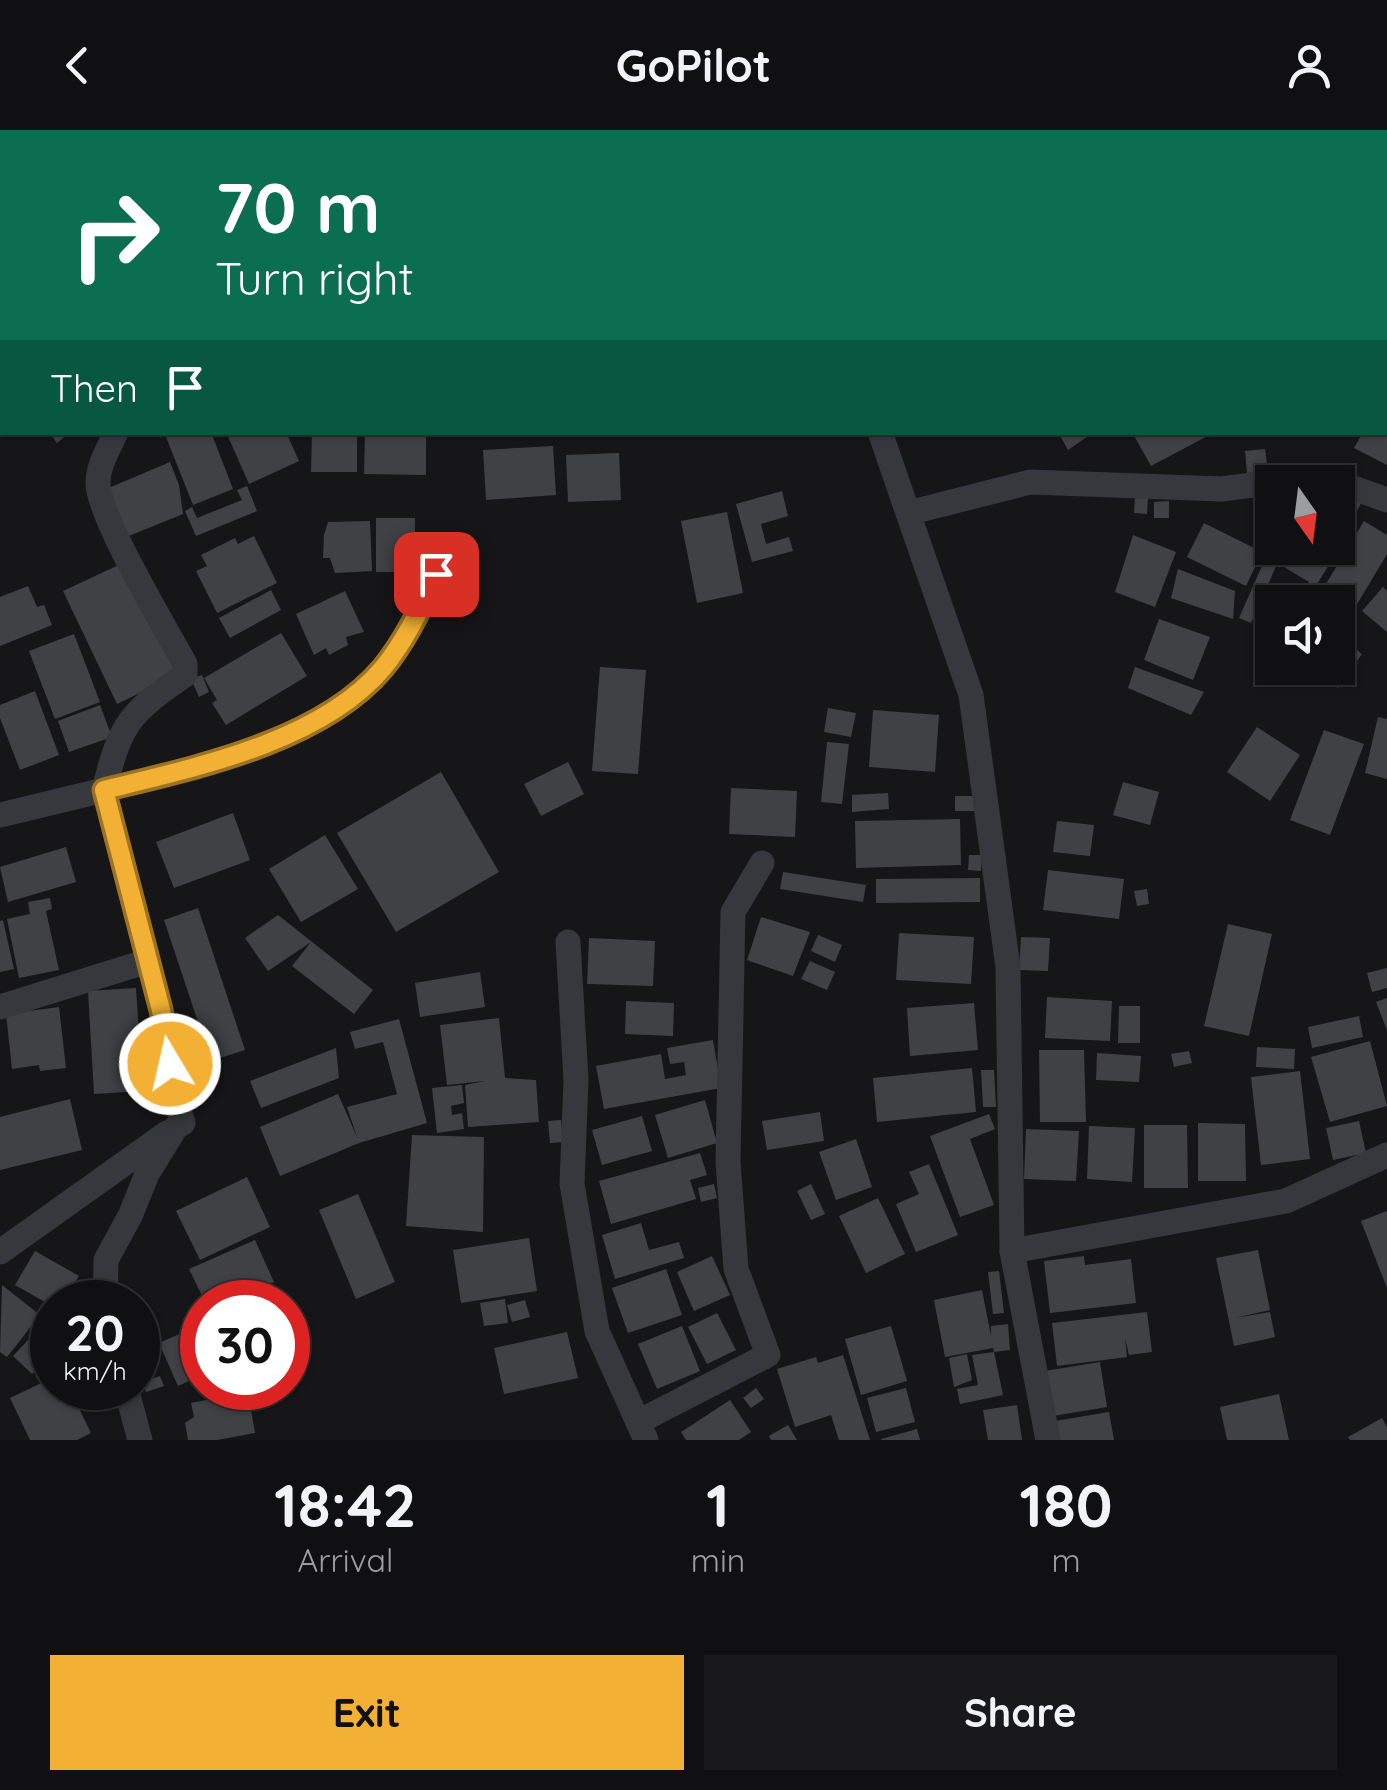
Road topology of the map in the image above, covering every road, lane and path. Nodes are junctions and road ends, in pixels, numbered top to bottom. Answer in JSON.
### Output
{"nodes":[{"id":1,"x":115,"y":435,"type":"edge"},
{"id":2,"x":881,"y":435,"type":"edge"},
{"id":3,"x":1387,"y":500,"type":"edge"},
{"id":4,"x":908,"y":513,"type":"junction"},
{"id":5,"x":436,"y":574,"type":"dead end"},
{"id":6,"x":104,"y":790,"type":"junction"},
{"id":7,"x":0,"y":815,"type":"edge"},
{"id":8,"x":762,"y":862,"type":"dead end"},
{"id":9,"x":568,"y":942,"type":"dead end"},
{"id":10,"x":148,"y":961,"type":"junction"},
{"id":11,"x":0,"y":1008,"type":"edge"},
{"id":12,"x":176,"y":1127,"type":"junction"},
{"id":13,"x":1387,"y":1155,"type":"edge"},
{"id":14,"x":0,"y":1252,"type":"edge"},
{"id":15,"x":1012,"y":1252,"type":"junction"},
{"id":16,"x":105,"y":1280,"type":"edge"},
{"id":17,"x":132,"y":1410,"type":"edge"},
{"id":18,"x":642,"y":1431,"type":"edge"},
{"id":19,"x":140,"y":1440,"type":"edge"},
{"id":20,"x":1048,"y":1440,"type":"edge"}],
"edges":[{"from":1,"to":6,"type":"street"},
{"from":2,"to":4,"type":"street"},
{"from":3,"to":4,"type":"street"},
{"from":4,"to":15,"type":"street"},
{"from":5,"to":6,"type":"street"},
{"from":6,"to":7,"type":"street"},
{"from":6,"to":10,"type":"street"},
{"from":8,"to":18,"type":"street"},
{"from":9,"to":18,"type":"street"},
{"from":10,"to":11,"type":"street"},
{"from":10,"to":12,"type":"street"},
{"from":12,"to":14,"type":"street"},
{"from":12,"to":16,"type":"street"},
{"from":13,"to":15,"type":"street"},
{"from":15,"to":20,"type":"street"},
{"from":17,"to":19,"type":"street"}]}
